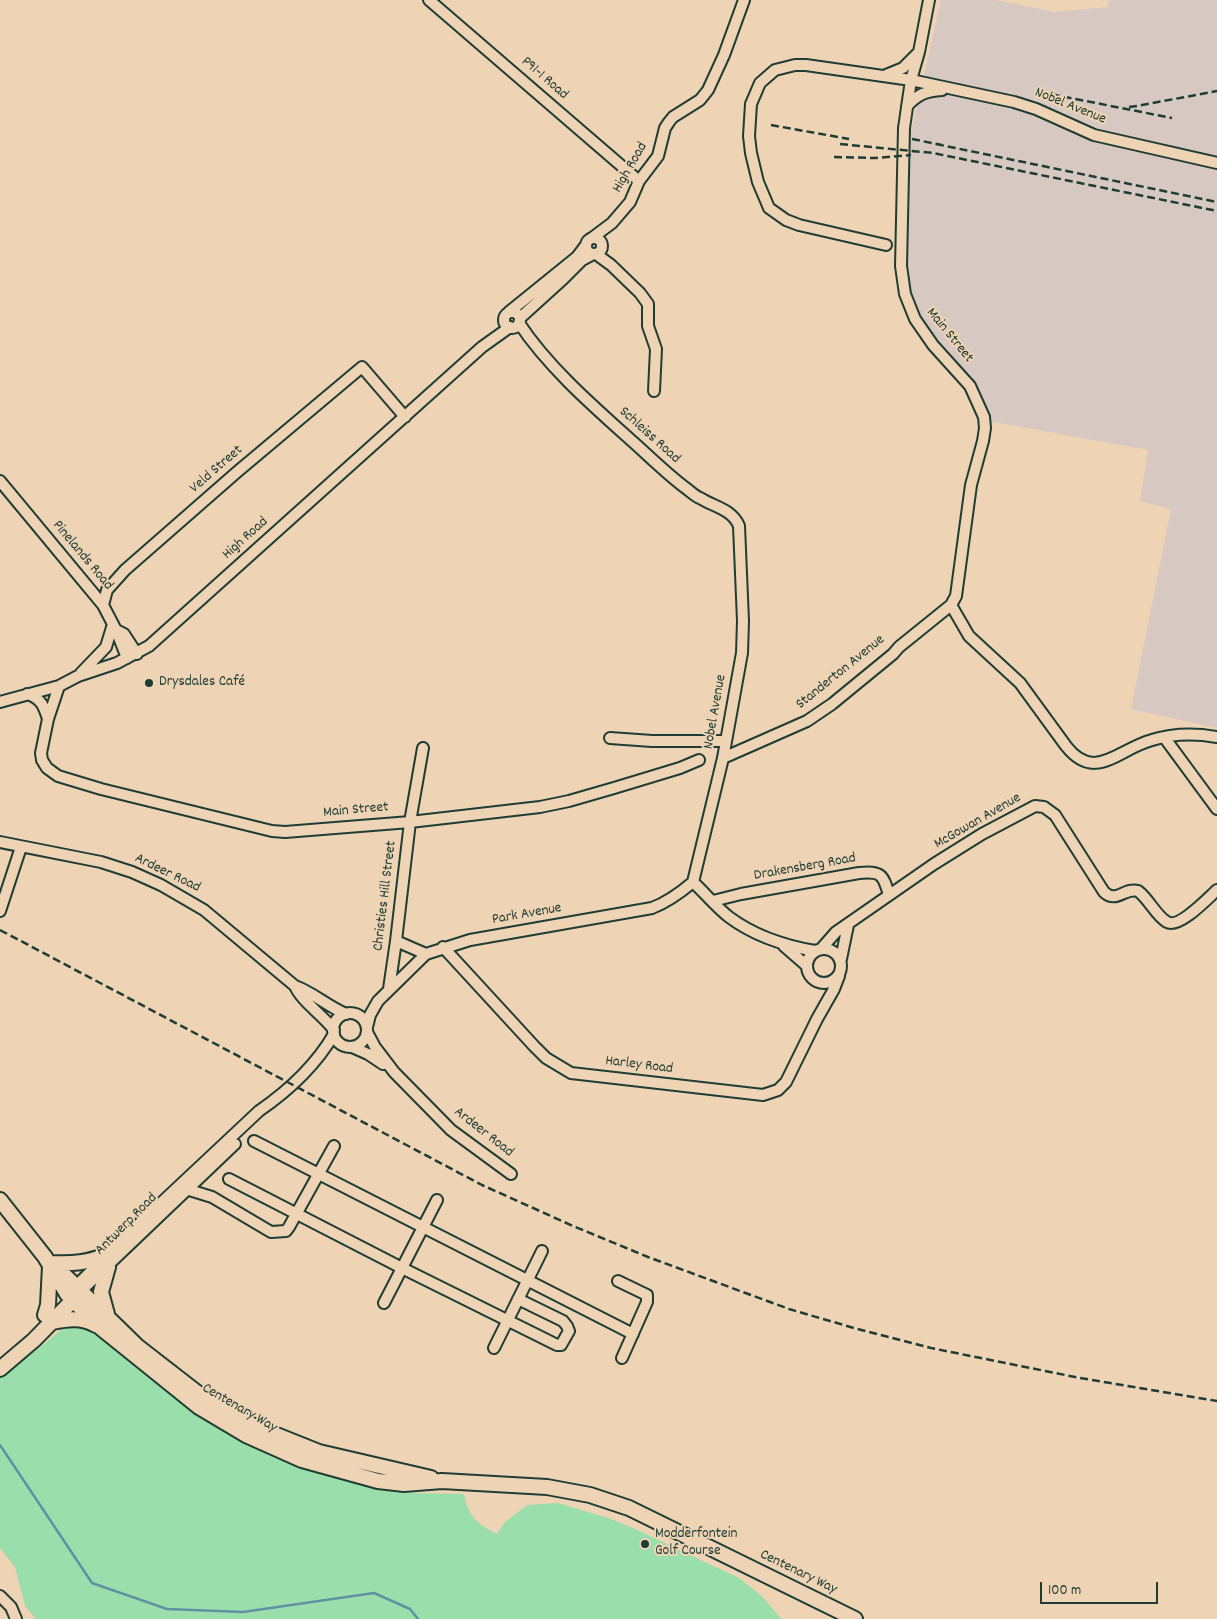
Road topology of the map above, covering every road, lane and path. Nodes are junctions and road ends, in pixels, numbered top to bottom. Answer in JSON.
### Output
{"nodes":[{"id":1,"x":429,"y":0,"type":"edge"},
{"id":2,"x":744,"y":0,"type":"edge"},
{"id":3,"x":929,"y":0,"type":"edge"},
{"id":4,"x":933,"y":0,"type":"edge"},
{"id":5,"x":927,"y":14,"type":"junction"},
{"id":6,"x":919,"y":52,"type":"junction"},
{"id":7,"x":888,"y":77,"type":"junction"},
{"id":8,"x":911,"y":80,"type":"junction"},
{"id":9,"x":952,"y":89,"type":"junction"},
{"id":10,"x":907,"y":102,"type":"junction"},
{"id":11,"x":1217,"y":163,"type":"edge"},
{"id":12,"x":639,"y":181,"type":"junction"},
{"id":13,"x":612,"y":223,"type":"junction"},
{"id":14,"x":589,"y":242,"type":"junction"},
{"id":15,"x":886,"y":245,"type":"dead end"},
{"id":16,"x":598,"y":250,"type":"junction"},
{"id":17,"x":513,"y":321,"type":"junction"},
{"id":18,"x":654,"y":391,"type":"dead end"},
{"id":19,"x":405,"y":417,"type":"junction"},
{"id":20,"x":0,"y":481,"type":"edge"},
{"id":21,"x":740,"y":545,"type":"joint"},
{"id":22,"x":103,"y":605,"type":"junction"},
{"id":23,"x":951,"y":605,"type":"junction"},
{"id":24,"x":115,"y":627,"type":"junction"},
{"id":25,"x":132,"y":656,"type":"junction"},
{"id":26,"x":78,"y":676,"type":"junction"},
{"id":27,"x":59,"y":686,"type":"junction"},
{"id":28,"x":27,"y":694,"type":"junction"},
{"id":29,"x":0,"y":702,"type":"edge"},
{"id":30,"x":48,"y":719,"type":"junction"},
{"id":31,"x":1164,"y":737,"type":"junction"},
{"id":32,"x":1217,"y":737,"type":"edge"},
{"id":33,"x":610,"y":738,"type":"dead end"},
{"id":34,"x":726,"y":741,"type":"junction"},
{"id":35,"x":423,"y":748,"type":"dead end"},
{"id":36,"x":723,"y":758,"type":"junction"},
{"id":37,"x":699,"y":760,"type":"dead end"},
{"id":38,"x":1217,"y":809,"type":"edge"},
{"id":39,"x":410,"y":822,"type":"junction"},
{"id":40,"x":0,"y":842,"type":"edge"},
{"id":41,"x":21,"y":847,"type":"junction"},
{"id":42,"x":693,"y":882,"type":"junction"},
{"id":43,"x":1217,"y":890,"type":"edge"},
{"id":44,"x":889,"y":895,"type":"junction"},
{"id":45,"x":713,"y":901,"type":"junction"},
{"id":46,"x":0,"y":911,"type":"edge"},
{"id":47,"x":848,"y":925,"type":"junction"},
{"id":48,"x":396,"y":941,"type":"junction"},
{"id":49,"x":781,"y":944,"type":"junction"},
{"id":50,"x":843,"y":946,"type":"junction"},
{"id":51,"x":443,"y":947,"type":"junction"},
{"id":52,"x":821,"y":947,"type":"junction"},
{"id":53,"x":426,"y":954,"type":"junction"},
{"id":54,"x":841,"y":959,"type":"junction"},
{"id":55,"x":807,"y":966,"type":"junction"},
{"id":56,"x":839,"y":976,"type":"junction"},
{"id":57,"x":818,"y":983,"type":"junction"},
{"id":58,"x":296,"y":986,"type":"junction"},
{"id":59,"x":389,"y":989,"type":"junction"},
{"id":60,"x":829,"y":999,"type":"junction"},
{"id":61,"x":378,"y":1001,"type":"junction"},
{"id":62,"x":349,"y":1014,"type":"junction"},
{"id":63,"x":367,"y":1029,"type":"junction"},
{"id":64,"x":334,"y":1032,"type":"junction"},
{"id":65,"x":349,"y":1046,"type":"junction"},
{"id":66,"x":308,"y":1069,"type":"junction"},
{"id":67,"x":394,"y":1072,"type":"junction"},
{"id":68,"x":274,"y":1101,"type":"junction"},
{"id":69,"x":254,"y":1141,"type":"dead end"},
{"id":70,"x":334,"y":1146,"type":"dead end"},
{"id":71,"x":319,"y":1174,"type":"junction"},
{"id":72,"x":511,"y":1174,"type":"dead end"},
{"id":73,"x":201,"y":1176,"type":"junction"},
{"id":74,"x":230,"y":1179,"type":"dead end"},
{"id":75,"x":186,"y":1189,"type":"junction"},
{"id":76,"x":212,"y":1197,"type":"junction"},
{"id":77,"x":0,"y":1200,"type":"edge"},
{"id":78,"x":437,"y":1200,"type":"dead end"},
{"id":79,"x":296,"y":1214,"type":"junction"},
{"id":80,"x":423,"y":1227,"type":"junction"},
{"id":81,"x":542,"y":1251,"type":"dead end"},
{"id":82,"x":108,"y":1260,"type":"junction"},
{"id":83,"x":49,"y":1262,"type":"junction"},
{"id":84,"x":402,"y":1268,"type":"junction"},
{"id":85,"x":527,"y":1279,"type":"junction"},
{"id":86,"x":618,"y":1281,"type":"dead end"},
{"id":87,"x":74,"y":1292,"type":"junction"},
{"id":88,"x":518,"y":1298,"type":"junction"},
{"id":89,"x":384,"y":1303,"type":"dead end"},
{"id":90,"x":49,"y":1318,"type":"junction"},
{"id":91,"x":507,"y":1321,"type":"junction"},
{"id":92,"x":105,"y":1322,"type":"junction"},
{"id":93,"x":633,"y":1334,"type":"junction"},
{"id":94,"x":494,"y":1348,"type":"dead end"},
{"id":95,"x":622,"y":1358,"type":"dead end"},
{"id":96,"x":0,"y":1368,"type":"edge"},
{"id":97,"x":0,"y":1596,"type":"edge"},
{"id":98,"x":16,"y":1619,"type":"edge"},
{"id":99,"x":855,"y":1619,"type":"edge"}],
"edges":[{"from":1,"to":12,"type":"street","name":"P91-1 Road"},
{"from":2,"to":12,"type":"street","name":"High Road"},
{"from":3,"to":5,"type":"street","name":"Main Street"},
{"from":4,"to":5,"type":"street","name":"Main Street"},
{"from":5,"to":6,"type":"street","name":"Main Street"},
{"from":6,"to":7,"type":"street"},
{"from":6,"to":8,"type":"street","name":"Main Street"},
{"from":7,"to":8,"type":"street","name":"Nobel Avenue"},
{"from":7,"to":10,"type":"street"},
{"from":7,"to":15,"type":"street","name":"Nobel Avenue"},
{"from":8,"to":9,"type":"street","name":"Nobel Avenue"},
{"from":8,"to":10,"type":"street","name":"Main Street"},
{"from":9,"to":10,"type":"street"},
{"from":9,"to":11,"type":"street","name":"Nobel Avenue"},
{"from":10,"to":23,"type":"street","name":"Main Street"},
{"from":12,"to":13,"type":"street","name":"High Road"},
{"from":13,"to":14,"type":"street","name":"High Road"},
{"from":13,"to":16,"type":"street","name":"High Road"},
{"from":14,"to":16,"type":"street"},
{"from":14,"to":16,"type":"street"},
{"from":14,"to":17,"type":"street","name":"High Road"},
{"from":16,"to":17,"type":"street","name":"High Road"},
{"from":16,"to":18,"type":"street"},
{"from":17,"to":19,"type":"street","name":"High Road"},
{"from":17,"to":21,"type":"street","name":"Schleiss Road"},
{"from":19,"to":22,"type":"street","name":"Veld Street"},
{"from":19,"to":25,"type":"street","name":"High Road"},
{"from":20,"to":22,"type":"street","name":"Pinelands Road"},
{"from":21,"to":34,"type":"street","name":"Nobel Avenue"},
{"from":22,"to":24,"type":"street","name":"Pinelands Road"},
{"from":23,"to":31,"type":"street"},
{"from":23,"to":36,"type":"street","name":"Standerton Avenue"},
{"from":24,"to":25,"type":"street","name":"Pinelands Road"},
{"from":24,"to":26,"type":"street"},
{"from":25,"to":26,"type":"street","name":"High Road"},
{"from":26,"to":27,"type":"street","name":"High Road"},
{"from":27,"to":28,"type":"street","name":"High Road"},
{"from":27,"to":30,"type":"street"},
{"from":28,"to":29,"type":"street","name":"High Road"},
{"from":28,"to":30,"type":"street"},
{"from":30,"to":39,"type":"street","name":"Main Street"},
{"from":31,"to":32,"type":"street"},
{"from":31,"to":38,"type":"street"},
{"from":33,"to":34,"type":"street"},
{"from":34,"to":36,"type":"street","name":"Nobel Avenue"},
{"from":35,"to":39,"type":"street","name":"Christies Hill Street"},
{"from":36,"to":42,"type":"street","name":"Nobel Avenue"},
{"from":37,"to":39,"type":"street","name":"Main Street"},
{"from":39,"to":48,"type":"street","name":"Christies Hill Street"},
{"from":40,"to":41,"type":"street","name":"Ardeer Road"},
{"from":41,"to":46,"type":"street"},
{"from":41,"to":58,"type":"street","name":"Ardeer Road"},
{"from":42,"to":45,"type":"street"},
{"from":42,"to":51,"type":"street","name":"Park Avenue"},
{"from":43,"to":44,"type":"street","name":"McGowan Avenue"},
{"from":44,"to":45,"type":"street","name":"Drakensberg Road"},
{"from":44,"to":47,"type":"street","name":"McGowan Avenue"},
{"from":45,"to":49,"type":"street"},
{"from":47,"to":50,"type":"street"},
{"from":47,"to":52,"type":"street","name":"McGowan Avenue"},
{"from":48,"to":53,"type":"street"},
{"from":48,"to":59,"type":"street","name":"Christies Hill Street"},
{"from":49,"to":52,"type":"street"},
{"from":49,"to":55,"type":"street"},
{"from":50,"to":52,"type":"street"},
{"from":50,"to":54,"type":"street"},
{"from":51,"to":53,"type":"street","name":"Park Avenue"},
{"from":51,"to":60,"type":"street","name":"Harley Road"},
{"from":52,"to":54,"type":"street"},
{"from":52,"to":55,"type":"street"},
{"from":53,"to":59,"type":"street","name":"Park Avenue"},
{"from":54,"to":56,"type":"street"},
{"from":55,"to":57,"type":"street"},
{"from":56,"to":57,"type":"street"},
{"from":56,"to":60,"type":"street","name":"Harley Road"},
{"from":57,"to":60,"type":"street"},
{"from":58,"to":62,"type":"street","name":"Ardeer Road"},
{"from":58,"to":64,"type":"street","name":"Ardeer Road"},
{"from":59,"to":61,"type":"street","name":"Park Avenue"},
{"from":61,"to":62,"type":"street","name":"Park Avenue"},
{"from":61,"to":63,"type":"street","name":"Park Avenue"},
{"from":62,"to":63,"type":"street"},
{"from":62,"to":64,"type":"street"},
{"from":63,"to":65,"type":"street"},
{"from":63,"to":67,"type":"street","name":"Ardeer Road"},
{"from":64,"to":65,"type":"street"},
{"from":64,"to":66,"type":"street","name":"Antwerp Road"},
{"from":65,"to":66,"type":"street","name":"Antwerp Road"},
{"from":65,"to":67,"type":"street","name":"Ardeer Road"},
{"from":66,"to":68,"type":"street","name":"Antwerp Road"},
{"from":67,"to":72,"type":"street","name":"Ardeer Road"},
{"from":68,"to":73,"type":"street","name":"Antwerp Road"},
{"from":68,"to":82,"type":"street","name":"Antwerp Road"},
{"from":69,"to":71,"type":"street"},
{"from":70,"to":71,"type":"street"},
{"from":71,"to":79,"type":"street"},
{"from":71,"to":80,"type":"street"},
{"from":73,"to":75,"type":"street","name":"Antwerp Road"},
{"from":73,"to":76,"type":"street"},
{"from":74,"to":79,"type":"street"},
{"from":75,"to":76,"type":"street"},
{"from":75,"to":82,"type":"street","name":"Antwerp Road"},
{"from":76,"to":79,"type":"street"},
{"from":77,"to":83,"type":"main road","name":"Centenary Way"},
{"from":78,"to":80,"type":"street"},
{"from":79,"to":84,"type":"street"},
{"from":80,"to":84,"type":"street"},
{"from":80,"to":85,"type":"street"},
{"from":81,"to":85,"type":"street"},
{"from":82,"to":83,"type":"main road"},
{"from":82,"to":87,"type":"street","name":"Antwerp Road"},
{"from":82,"to":92,"type":"main road"},
{"from":83,"to":87,"type":"main road","name":"Centenary Way"},
{"from":83,"to":90,"type":"main road"},
{"from":84,"to":89,"type":"street"},
{"from":84,"to":91,"type":"street"},
{"from":85,"to":88,"type":"street"},
{"from":85,"to":93,"type":"street"},
{"from":86,"to":93,"type":"street"},
{"from":87,"to":90,"type":"main road","name":"Antwerp Road"},
{"from":87,"to":92,"type":"main road","name":"Centenary Way"},
{"from":88,"to":91,"type":"street"},
{"from":88,"to":91,"type":"street"},
{"from":90,"to":92,"type":"main road"},
{"from":90,"to":96,"type":"main road","name":"Antwerp Road"},
{"from":91,"to":94,"type":"street"},
{"from":92,"to":99,"type":"main road","name":"Centenary Way"},
{"from":93,"to":95,"type":"street"},
{"from":97,"to":98,"type":"street"}]}
